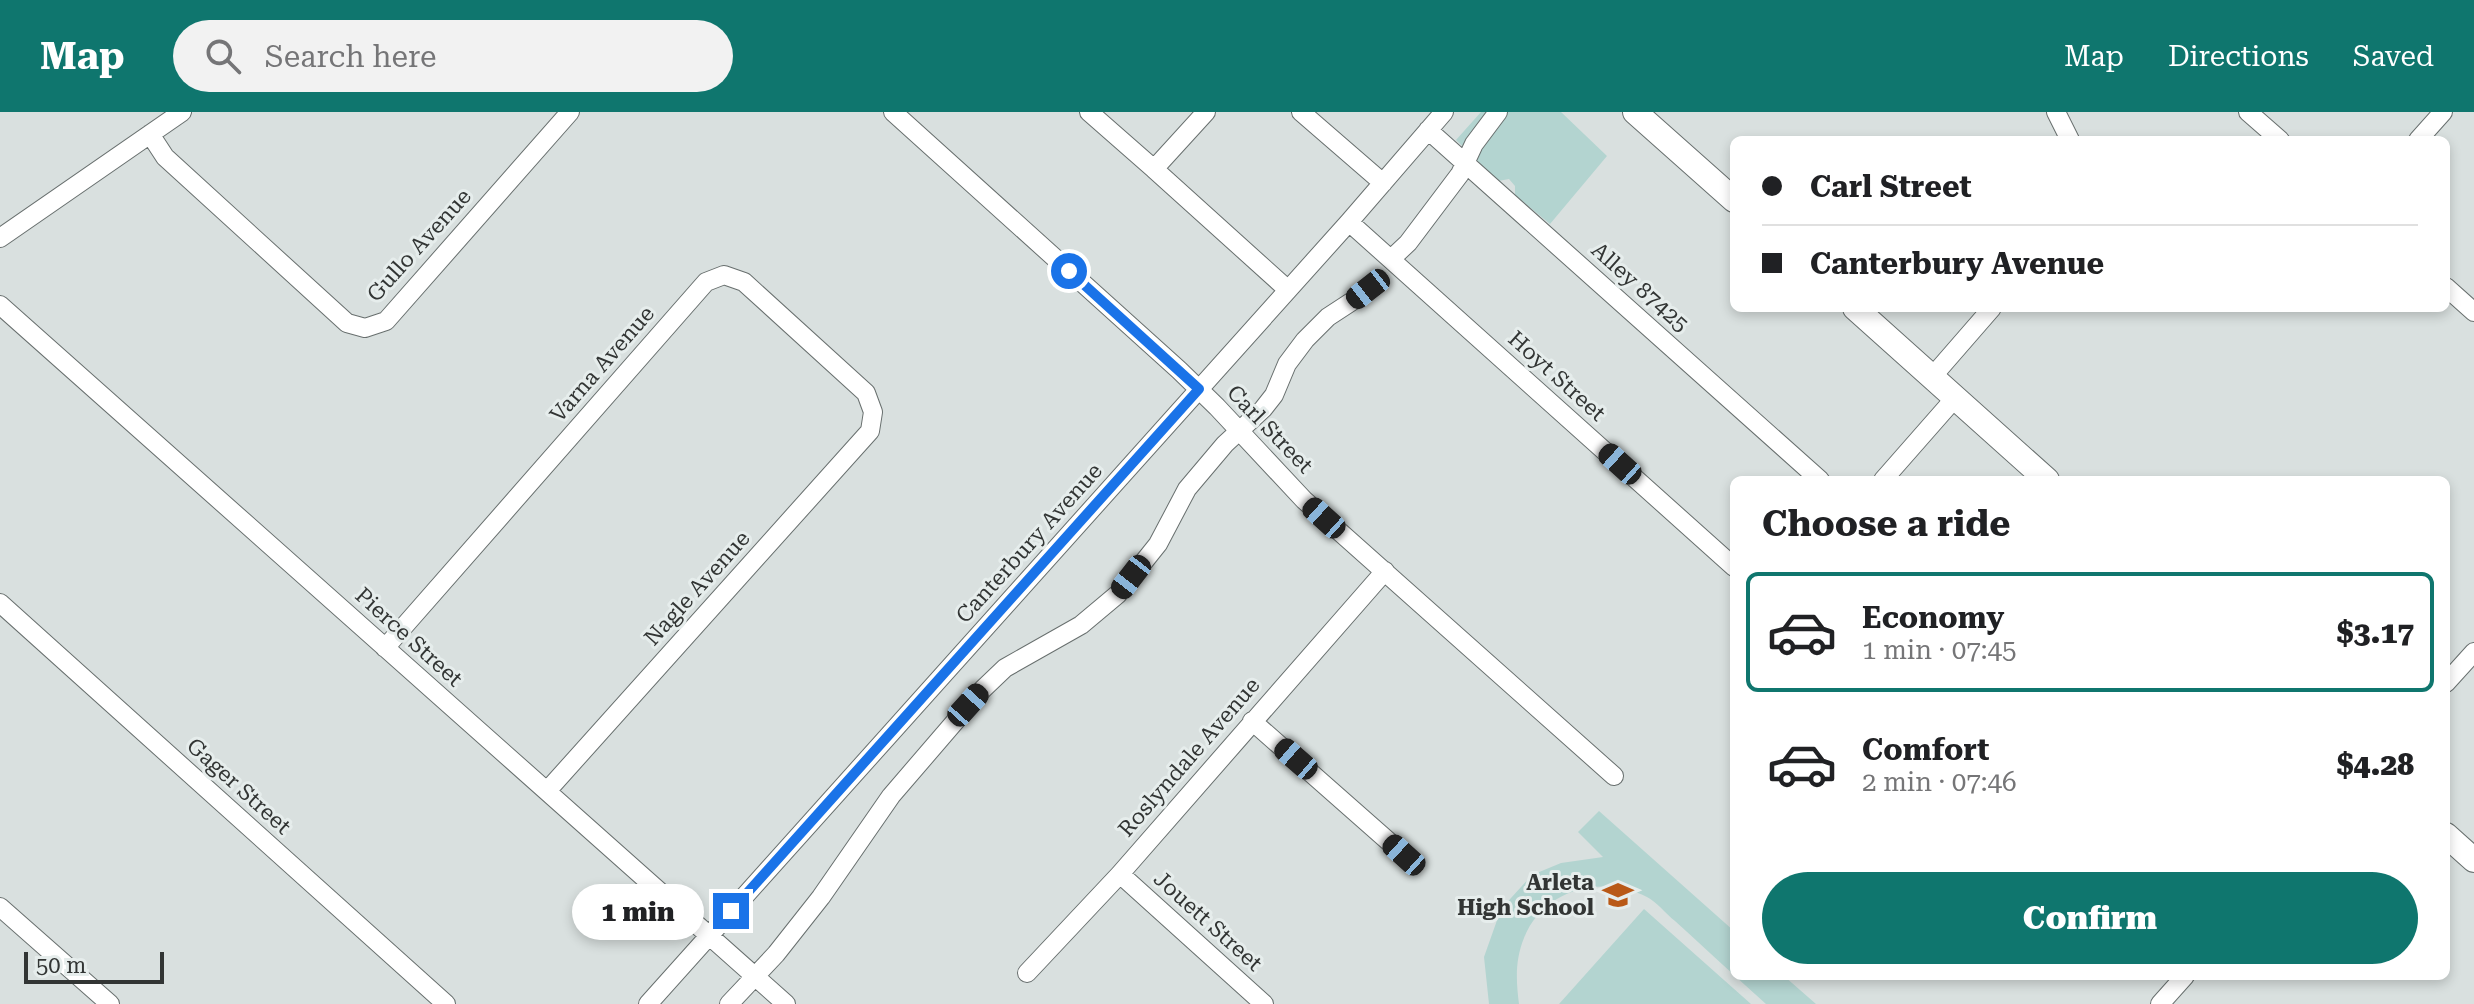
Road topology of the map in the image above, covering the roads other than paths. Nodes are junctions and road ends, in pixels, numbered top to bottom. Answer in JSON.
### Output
{"nodes":[{"id":1,"x":182,"y":112,"type":"edge"},
{"id":2,"x":570,"y":112,"type":"edge"},
{"id":3,"x":893,"y":112,"type":"edge"},
{"id":4,"x":1089,"y":112,"type":"edge"},
{"id":5,"x":1206,"y":112,"type":"edge"},
{"id":6,"x":1301,"y":112,"type":"edge"},
{"id":7,"x":1444,"y":112,"type":"edge"},
{"id":8,"x":1498,"y":112,"type":"edge"},
{"id":9,"x":1635,"y":112,"type":"edge"},
{"id":10,"x":2056,"y":112,"type":"edge"},
{"id":11,"x":2248,"y":112,"type":"edge"},
{"id":12,"x":2443,"y":112,"type":"edge"},
{"id":13,"x":1428,"y":130,"type":"junction"},
{"id":14,"x":150,"y":134,"type":"junction"},
{"id":15,"x":2068,"y":136,"type":"edge"},
{"id":16,"x":2275,"y":136,"type":"edge"},
{"id":17,"x":2422,"y":136,"type":"edge"},
{"id":18,"x":1464,"y":162,"type":"junction"},
{"id":19,"x":1154,"y":169,"type":"junction"},
{"id":20,"x":1383,"y":183,"type":"junction"},
{"id":21,"x":1730,"y":196,"type":"edge"},
{"id":22,"x":1349,"y":222,"type":"junction"},
{"id":23,"x":0,"y":238,"type":"edge"},
{"id":24,"x":1391,"y":259,"type":"junction"},
{"id":25,"x":1378,"y":279,"type":"dead end"},
{"id":26,"x":1287,"y":289,"type":"junction"},
{"id":27,"x":2450,"y":291,"type":"edge"},
{"id":28,"x":0,"y":305,"type":"edge"},
{"id":29,"x":1859,"y":312,"type":"edge"},
{"id":30,"x":1989,"y":312,"type":"edge"},
{"id":31,"x":2474,"y":312,"type":"edge"},
{"id":32,"x":1932,"y":377,"type":"junction"},
{"id":33,"x":1199,"y":389,"type":"junction"},
{"id":34,"x":1955,"y":398,"type":"junction"},
{"id":35,"x":873,"y":412,"type":"joint"},
{"id":36,"x":1239,"y":431,"type":"junction"},
{"id":37,"x":1816,"y":476,"type":"edge"},
{"id":38,"x":1887,"y":476,"type":"edge"},
{"id":39,"x":2043,"y":476,"type":"edge"},
{"id":40,"x":1730,"y":563,"type":"edge"},
{"id":41,"x":1385,"y":571,"type":"junction"},
{"id":42,"x":0,"y":603,"type":"edge"},
{"id":43,"x":385,"y":648,"type":"junction"},
{"id":44,"x":2474,"y":653,"type":"edge"},
{"id":45,"x":2450,"y":679,"type":"edge"},
{"id":46,"x":1252,"y":721,"type":"junction"},
{"id":47,"x":1614,"y":776,"type":"dead end"},
{"id":48,"x":547,"y":791,"type":"junction"},
{"id":49,"x":2450,"y":839,"type":"edge"},
{"id":50,"x":1404,"y":855,"type":"dead end"},
{"id":51,"x":2474,"y":860,"type":"edge"},
{"id":52,"x":1120,"y":874,"type":"junction"},
{"id":53,"x":0,"y":907,"type":"edge"},
{"id":54,"x":710,"y":935,"type":"junction"},
{"id":55,"x":1027,"y":973,"type":"dead end"},
{"id":56,"x":755,"y":976,"type":"junction"},
{"id":57,"x":2181,"y":980,"type":"edge"},
{"id":58,"x":110,"y":1004,"type":"edge"},
{"id":59,"x":446,"y":1004,"type":"edge"},
{"id":60,"x":648,"y":1004,"type":"edge"},
{"id":61,"x":729,"y":1004,"type":"edge"},
{"id":62,"x":786,"y":1004,"type":"edge"},
{"id":63,"x":1264,"y":1004,"type":"edge"},
{"id":64,"x":2160,"y":1004,"type":"edge"}],
"edges":[{"from":1,"to":14,"type":"street"},
{"from":2,"to":14,"type":"street","name":"Gullo Avenue"},
{"from":3,"to":33,"type":"street","name":"Carl Street"},
{"from":4,"to":19,"type":"street"},
{"from":5,"to":19,"type":"street"},
{"from":6,"to":20,"type":"street"},
{"from":7,"to":13,"type":"street","name":"Canterbury Avenue"},
{"from":8,"to":18,"type":"street"},
{"from":9,"to":21,"type":"main road"},
{"from":10,"to":15,"type":"street"},
{"from":11,"to":16,"type":"street"},
{"from":12,"to":17,"type":"street"},
{"from":13,"to":18,"type":"street","name":"Alley 87425"},
{"from":13,"to":20,"type":"street","name":"Canterbury Avenue"},
{"from":14,"to":23,"type":"street"},
{"from":18,"to":24,"type":"street"},
{"from":18,"to":37,"type":"street","name":"Alley 87425"},
{"from":19,"to":26,"type":"street"},
{"from":20,"to":22,"type":"street","name":"Canterbury Avenue"},
{"from":22,"to":24,"type":"street","name":"Hoyt Street"},
{"from":22,"to":26,"type":"street","name":"Canterbury Avenue"},
{"from":24,"to":40,"type":"street","name":"Hoyt Street"},
{"from":25,"to":36,"type":"street"},
{"from":26,"to":33,"type":"street","name":"Canterbury Avenue"},
{"from":27,"to":31,"type":"street"},
{"from":28,"to":43,"type":"street","name":"Pierce Street"},
{"from":29,"to":32,"type":"main road"},
{"from":30,"to":32,"type":"street"},
{"from":32,"to":34,"type":"main road"},
{"from":33,"to":36,"type":"street","name":"Carl Street"},
{"from":33,"to":54,"type":"street","name":"Canterbury Avenue"},
{"from":34,"to":38,"type":"street"},
{"from":34,"to":39,"type":"main road"},
{"from":35,"to":43,"type":"street","name":"Varna Avenue"},
{"from":35,"to":48,"type":"street","name":"Nagle Avenue"},
{"from":36,"to":41,"type":"street","name":"Carl Street"},
{"from":36,"to":56,"type":"street"},
{"from":41,"to":46,"type":"street","name":"Roslyndale Avenue"},
{"from":41,"to":47,"type":"street","name":"Carl Street"},
{"from":42,"to":59,"type":"street","name":"Gager Street"},
{"from":43,"to":48,"type":"street","name":"Pierce Street"},
{"from":44,"to":45,"type":"street"},
{"from":46,"to":50,"type":"street"},
{"from":46,"to":52,"type":"street","name":"Roslyndale Avenue"},
{"from":48,"to":54,"type":"street","name":"Pierce Street"},
{"from":49,"to":51,"type":"main road"},
{"from":52,"to":55,"type":"street","name":"Roslyndale Avenue"},
{"from":52,"to":63,"type":"street","name":"Jouett Street"},
{"from":53,"to":58,"type":"street"},
{"from":54,"to":56,"type":"street","name":"Pierce Street"},
{"from":54,"to":60,"type":"street","name":"Canterbury Avenue"},
{"from":56,"to":61,"type":"street"},
{"from":56,"to":62,"type":"street","name":"Pierce Street"},
{"from":57,"to":64,"type":"street"}]}
